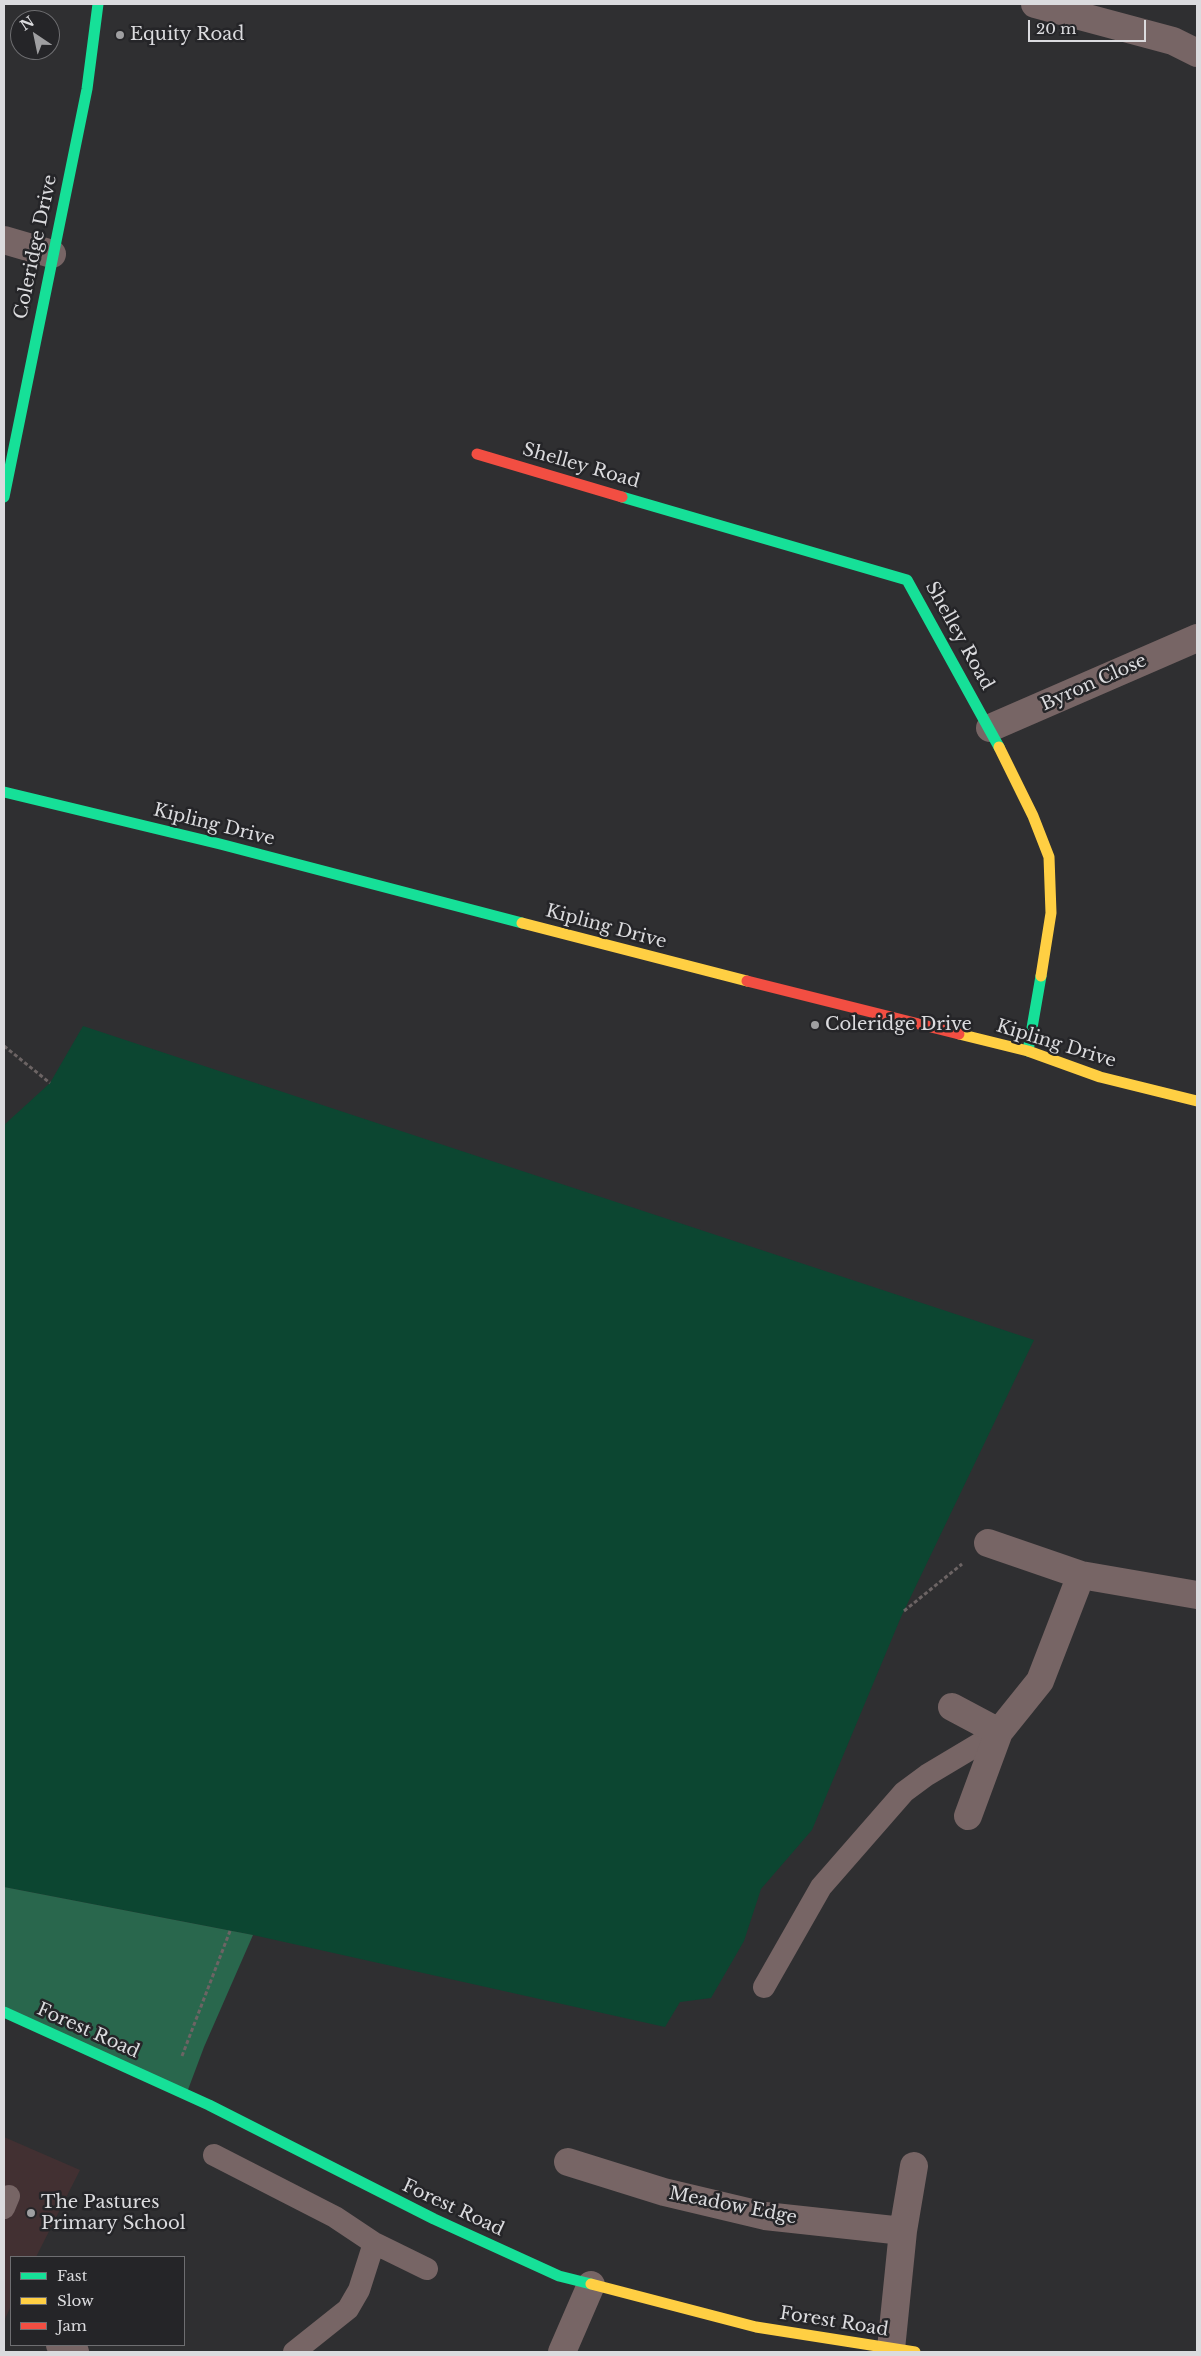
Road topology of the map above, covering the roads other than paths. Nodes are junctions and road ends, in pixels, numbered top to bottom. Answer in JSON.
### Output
{"nodes":[{"id":1,"x":98,"y":4,"type":"edge"},
{"id":2,"x":1035,"y":4,"type":"edge"},
{"id":3,"x":1197,"y":53,"type":"edge"},
{"id":4,"x":4,"y":240,"type":"edge"},
{"id":5,"x":52,"y":254,"type":"junction"},
{"id":6,"x":477,"y":454,"type":"dead end"},
{"id":7,"x":4,"y":497,"type":"edge"},
{"id":8,"x":1197,"y":638,"type":"edge"},
{"id":9,"x":990,"y":728,"type":"junction"},
{"id":10,"x":4,"y":792,"type":"edge"},
{"id":11,"x":1028,"y":1050,"type":"junction"},
{"id":12,"x":1197,"y":1101,"type":"edge"},
{"id":13,"x":988,"y":1543,"type":"road end"},
{"id":14,"x":1082,"y":1574,"type":"junction"},
{"id":15,"x":1197,"y":1595,"type":"edge"},
{"id":16,"x":952,"y":1707,"type":"dead end"},
{"id":17,"x":999,"y":1732,"type":"junction"},
{"id":18,"x":968,"y":1816,"type":"dead end"},
{"id":19,"x":764,"y":1987,"type":"dead end"},
{"id":20,"x":4,"y":2012,"type":"edge"},
{"id":21,"x":214,"y":2155,"type":"dead end"},
{"id":22,"x":568,"y":2162,"type":"dead end"},
{"id":23,"x":914,"y":2166,"type":"dead end"},
{"id":24,"x":903,"y":2231,"type":"junction"},
{"id":25,"x":374,"y":2243,"type":"junction"},
{"id":26,"x":427,"y":2269,"type":"dead end"},
{"id":27,"x":591,"y":2285,"type":"junction"},
{"id":28,"x":62,"y":2346,"type":"edge"},
{"id":29,"x":903,"y":2351,"type":"edge"},
{"id":30,"x":75,"y":2352,"type":"edge"},
{"id":31,"x":294,"y":2352,"type":"edge"},
{"id":32,"x":562,"y":2352,"type":"edge"}],
"edges":[{"from":1,"to":5,"type":"street","name":"Coleridge Drive"},
{"from":2,"to":3,"type":"street"},
{"from":4,"to":5,"type":"street"},
{"from":5,"to":7,"type":"street","name":"Coleridge Drive"},
{"from":6,"to":9,"type":"street","name":"Shelley Road"},
{"from":8,"to":9,"type":"street","name":"Byron Close"},
{"from":9,"to":11,"type":"street","name":"Shelley Road"},
{"from":10,"to":11,"type":"street","name":"Kipling Drive"},
{"from":11,"to":12,"type":"street","name":"Kipling Drive"},
{"from":13,"to":14,"type":"street"},
{"from":14,"to":15,"type":"street"},
{"from":14,"to":17,"type":"street"},
{"from":16,"to":17,"type":"street"},
{"from":17,"to":18,"type":"street"},
{"from":17,"to":19,"type":"lane"},
{"from":20,"to":27,"type":"street","name":"Forest Road"},
{"from":21,"to":25,"type":"lane"},
{"from":22,"to":24,"type":"street","name":"Meadow Edge"},
{"from":23,"to":24,"type":"street"},
{"from":24,"to":29,"type":"street"},
{"from":25,"to":26,"type":"lane"},
{"from":25,"to":31,"type":"lane"},
{"from":27,"to":29,"type":"street","name":"Forest Road"},
{"from":27,"to":32,"type":"street"},
{"from":28,"to":30,"type":"street"}]}
